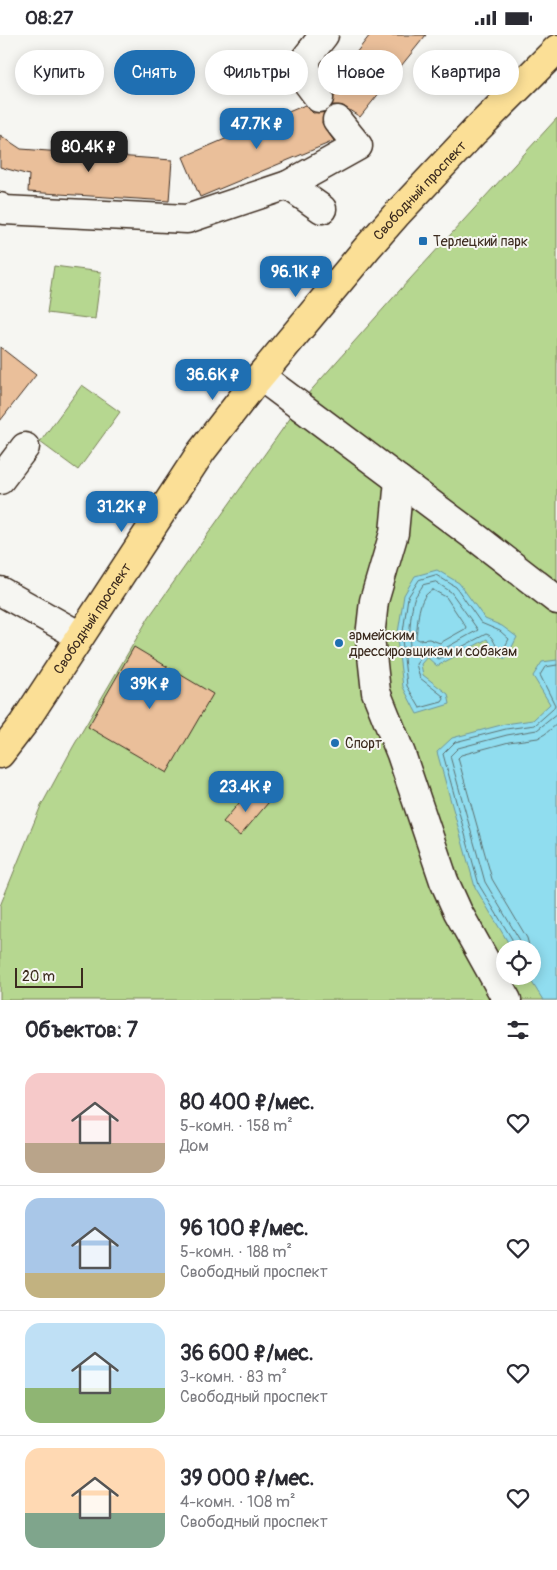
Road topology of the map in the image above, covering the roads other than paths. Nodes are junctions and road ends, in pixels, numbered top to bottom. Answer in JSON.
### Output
{"nodes":[{"id":1,"x":324,"y":35,"type":"edge"},
{"id":2,"x":557,"y":49,"type":"edge"},
{"id":3,"x":320,"y":99,"type":"dead end"},
{"id":4,"x":337,"y":120,"type":"dead end"},
{"id":5,"x":288,"y":185,"type":"junction"},
{"id":6,"x":0,"y":207,"type":"edge"},
{"id":7,"x":322,"y":209,"type":"dead end"},
{"id":8,"x":260,"y":376,"type":"junction"},
{"id":9,"x":25,"y":447,"type":"dead end"},
{"id":10,"x":0,"y":480,"type":"edge"},
{"id":11,"x":399,"y":480,"type":"junction"},
{"id":12,"x":0,"y":591,"type":"edge"},
{"id":13,"x":557,"y":600,"type":"edge"},
{"id":14,"x":80,"y":636,"type":"junction"},
{"id":15,"x":49,"y":683,"type":"junction"},
{"id":16,"x":0,"y":754,"type":"edge"},
{"id":17,"x":0,"y":776,"type":"edge"},
{"id":18,"x":507,"y":1000,"type":"edge"}],
"edges":[{"from":1,"to":3,"type":"lane"},
{"from":2,"to":8,"type":"main road","name":"Свободный проспект"},
{"from":4,"to":5,"type":"lane"},
{"from":5,"to":6,"type":"lane"},
{"from":5,"to":7,"type":"lane"},
{"from":8,"to":11,"type":"lane"},
{"from":8,"to":14,"type":"main road","name":"Свободный проспект"},
{"from":9,"to":10,"type":"lane"},
{"from":11,"to":13,"type":"lane"},
{"from":11,"to":18,"type":"lane"},
{"from":12,"to":14,"type":"lane"},
{"from":14,"to":15,"type":"main road","name":"Свободный проспект"},
{"from":15,"to":16,"type":"main road","name":"Свободный проспект"},
{"from":15,"to":17,"type":"main road","name":"Свободный проспект"}]}
